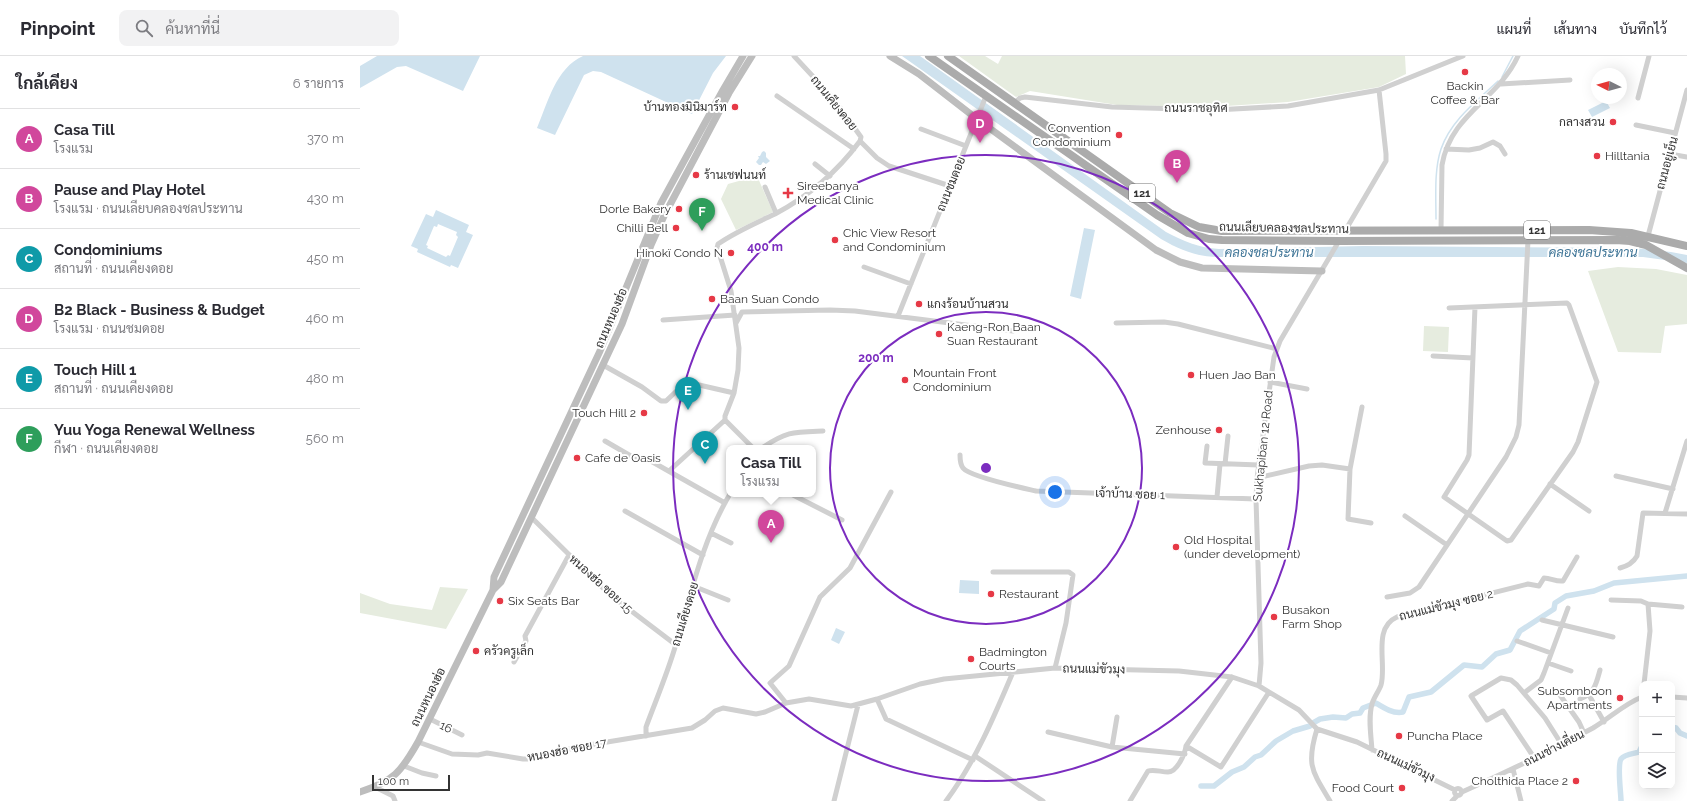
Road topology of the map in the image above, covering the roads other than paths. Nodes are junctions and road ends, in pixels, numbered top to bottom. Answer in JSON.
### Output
{"nodes":[{"id":1,"x":744,"y":56,"type":"edge"},
{"id":2,"x":752,"y":56,"type":"edge"},
{"id":3,"x":794,"y":56,"type":"edge"},
{"id":4,"x":890,"y":56,"type":"edge"},
{"id":5,"x":930,"y":56,"type":"edge"},
{"id":6,"x":948,"y":56,"type":"edge"},
{"id":7,"x":1462,"y":56,"type":"edge"},
{"id":8,"x":1518,"y":56,"type":"edge"},
{"id":9,"x":1649,"y":56,"type":"edge"},
{"id":10,"x":1570,"y":80,"type":"dead end"},
{"id":11,"x":1501,"y":84,"type":"junction"},
{"id":12,"x":1379,"y":90,"type":"junction"},
{"id":13,"x":1687,"y":90,"type":"edge"},
{"id":14,"x":777,"y":96,"type":"dead end"},
{"id":15,"x":986,"y":96,"type":"junction"},
{"id":16,"x":1638,"y":98,"type":"dead end"},
{"id":17,"x":1014,"y":103,"type":"junction"},
{"id":18,"x":1008,"y":111,"type":"junction"},
{"id":19,"x":977,"y":120,"type":"junction"},
{"id":20,"x":1636,"y":125,"type":"dead end"},
{"id":21,"x":921,"y":129,"type":"dead end"},
{"id":22,"x":1675,"y":133,"type":"junction"},
{"id":23,"x":860,"y":141,"type":"junction"},
{"id":24,"x":966,"y":146,"type":"junction"},
{"id":25,"x":854,"y":149,"type":"junction"},
{"id":26,"x":1446,"y":149,"type":"junction"},
{"id":27,"x":1504,"y":154,"type":"dead end"},
{"id":28,"x":1670,"y":154,"type":"junction"},
{"id":29,"x":1687,"y":158,"type":"edge"},
{"id":30,"x":815,"y":164,"type":"dead end"},
{"id":31,"x":830,"y":176,"type":"junction"},
{"id":32,"x":950,"y":186,"type":"junction"},
{"id":33,"x":765,"y":188,"type":"dead end"},
{"id":34,"x":661,"y":204,"type":"junction"},
{"id":35,"x":668,"y":207,"type":"junction"},
{"id":36,"x":776,"y":213,"type":"junction"},
{"id":37,"x":1441,"y":230,"type":"junction"},
{"id":38,"x":1324,"y":231,"type":"junction"},
{"id":39,"x":1349,"y":231,"type":"junction"},
{"id":40,"x":1648,"y":236,"type":"junction"},
{"id":41,"x":1528,"y":240,"type":"junction"},
{"id":42,"x":1323,"y":241,"type":"junction"},
{"id":43,"x":1339,"y":241,"type":"junction"},
{"id":44,"x":1380,"y":241,"type":"junction"},
{"id":45,"x":1687,"y":246,"type":"edge"},
{"id":46,"x":864,"y":267,"type":"dead end"},
{"id":47,"x":1685,"y":268,"type":"edge"},
{"id":48,"x":1324,"y":269,"type":"junction"},
{"id":49,"x":911,"y":284,"type":"junction"},
{"id":50,"x":1525,"y":305,"type":"junction"},
{"id":51,"x":1475,"y":307,"type":"junction"},
{"id":52,"x":1449,"y":308,"type":"dead end"},
{"id":53,"x":735,"y":315,"type":"junction"},
{"id":54,"x":898,"y":316,"type":"junction"},
{"id":55,"x":663,"y":320,"type":"dead end"},
{"id":56,"x":736,"y":322,"type":"junction"},
{"id":57,"x":1116,"y":323,"type":"dead end"},
{"id":58,"x":1013,"y":331,"type":"dead end"},
{"id":59,"x":1277,"y":349,"type":"junction"},
{"id":60,"x":1432,"y":356,"type":"dead end"},
{"id":61,"x":1474,"y":358,"type":"junction"},
{"id":62,"x":597,"y":359,"type":"junction"},
{"id":63,"x":604,"y":362,"type":"junction"},
{"id":64,"x":1270,"y":382,"type":"junction"},
{"id":65,"x":1306,"y":389,"type":"dead end"},
{"id":66,"x":734,"y":393,"type":"junction"},
{"id":67,"x":1362,"y":407,"type":"dead end"},
{"id":68,"x":725,"y":420,"type":"junction"},
{"id":69,"x":823,"y":431,"type":"dead end"},
{"id":70,"x":1228,"y":436,"type":"dead end"},
{"id":71,"x":605,"y":441,"type":"dead end"},
{"id":72,"x":1687,"y":441,"type":"edge"},
{"id":73,"x":750,"y":445,"type":"edge"},
{"id":74,"x":767,"y":445,"type":"edge"},
{"id":75,"x":1207,"y":446,"type":"dead end"},
{"id":76,"x":960,"y":455,"type":"dead end"},
{"id":77,"x":1222,"y":464,"type":"junction"},
{"id":78,"x":1258,"y":465,"type":"junction"},
{"id":79,"x":1350,"y":469,"type":"junction"},
{"id":80,"x":669,"y":472,"type":"junction"},
{"id":81,"x":1616,"y":476,"type":"dead end"},
{"id":82,"x":1257,"y":478,"type":"junction"},
{"id":83,"x":1550,"y":484,"type":"junction"},
{"id":84,"x":537,"y":485,"type":"junction"},
{"id":85,"x":544,"y":489,"type":"junction"},
{"id":86,"x":1672,"y":489,"type":"junction"},
{"id":87,"x":891,"y":492,"type":"dead end"},
{"id":88,"x":728,"y":497,"type":"edge"},
{"id":89,"x":797,"y":497,"type":"edge"},
{"id":90,"x":1217,"y":497,"type":"junction"},
{"id":91,"x":1256,"y":498,"type":"junction"},
{"id":92,"x":725,"y":503,"type":"junction"},
{"id":93,"x":625,"y":511,"type":"dead end"},
{"id":94,"x":1589,"y":511,"type":"dead end"},
{"id":95,"x":1467,"y":513,"type":"junction"},
{"id":96,"x":1665,"y":513,"type":"junction"},
{"id":97,"x":1687,"y":514,"type":"edge"},
{"id":98,"x":1405,"y":516,"type":"dead end"},
{"id":99,"x":531,"y":517,"type":"junction"},
{"id":100,"x":842,"y":520,"type":"dead end"},
{"id":101,"x":1371,"y":523,"type":"dead end"},
{"id":102,"x":710,"y":533,"type":"junction"},
{"id":103,"x":730,"y":543,"type":"dead end"},
{"id":104,"x":1447,"y":545,"type":"junction"},
{"id":105,"x":569,"y":555,"type":"junction"},
{"id":106,"x":703,"y":555,"type":"junction"},
{"id":107,"x":1578,"y":557,"type":"dead end"},
{"id":108,"x":1620,"y":568,"type":"dead end"},
{"id":109,"x":993,"y":572,"type":"dead end"},
{"id":110,"x":693,"y":586,"type":"junction"},
{"id":111,"x":492,"y":590,"type":"junction"},
{"id":112,"x":1387,"y":597,"type":"dead end"},
{"id":113,"x":728,"y":600,"type":"dead end"},
{"id":114,"x":1611,"y":600,"type":"dead end"},
{"id":115,"x":1648,"y":604,"type":"junction"},
{"id":116,"x":1682,"y":607,"type":"dead end"},
{"id":117,"x":1568,"y":608,"type":"dead end"},
{"id":118,"x":1542,"y":620,"type":"dead end"},
{"id":119,"x":1562,"y":624,"type":"junction"},
{"id":120,"x":1614,"y":637,"type":"dead end"},
{"id":121,"x":1517,"y":641,"type":"dead end"},
{"id":122,"x":676,"y":645,"type":"junction"},
{"id":123,"x":1551,"y":654,"type":"junction"},
{"id":124,"x":514,"y":662,"type":"dead end"},
{"id":125,"x":1548,"y":663,"type":"junction"},
{"id":126,"x":1055,"y":668,"type":"junction"},
{"id":127,"x":1600,"y":670,"type":"dead end"},
{"id":128,"x":1571,"y":671,"type":"dead end"},
{"id":129,"x":1013,"y":672,"type":"junction"},
{"id":130,"x":1232,"y":677,"type":"junction"},
{"id":131,"x":1644,"y":681,"type":"edge"},
{"id":132,"x":1259,"y":686,"type":"junction"},
{"id":133,"x":1269,"y":692,"type":"junction"},
{"id":134,"x":1524,"y":693,"type":"junction"},
{"id":135,"x":1560,"y":695,"type":"dead end"},
{"id":136,"x":1589,"y":695,"type":"junction"},
{"id":137,"x":1675,"y":697,"type":"edge"},
{"id":138,"x":1639,"y":698,"type":"edge"},
{"id":139,"x":1687,"y":698,"type":"edge"},
{"id":140,"x":877,"y":699,"type":"junction"},
{"id":141,"x":1580,"y":699,"type":"dead end"},
{"id":142,"x":786,"y":703,"type":"junction"},
{"id":143,"x":858,"y":704,"type":"junction"},
{"id":144,"x":1117,"y":717,"type":"dead end"},
{"id":145,"x":430,"y":719,"type":"junction"},
{"id":146,"x":1604,"y":722,"type":"junction"},
{"id":147,"x":1317,"y":729,"type":"junction"},
{"id":148,"x":1048,"y":732,"type":"dead end"},
{"id":149,"x":1584,"y":733,"type":"junction"},
{"id":150,"x":462,"y":734,"type":"dead end"},
{"id":151,"x":646,"y":736,"type":"junction"},
{"id":152,"x":418,"y":742,"type":"junction"},
{"id":153,"x":1562,"y":744,"type":"junction"},
{"id":154,"x":1112,"y":746,"type":"junction"},
{"id":155,"x":1186,"y":746,"type":"junction"},
{"id":156,"x":1372,"y":750,"type":"junction"},
{"id":157,"x":1185,"y":754,"type":"junction"},
{"id":158,"x":974,"y":758,"type":"junction"},
{"id":159,"x":1535,"y":759,"type":"junction"},
{"id":160,"x":404,"y":766,"type":"junction"},
{"id":161,"x":1514,"y":769,"type":"junction"},
{"id":162,"x":436,"y":776,"type":"dead end"},
{"id":163,"x":375,"y":787,"type":"junction"},
{"id":164,"x":360,"y":792,"type":"edge"},
{"id":165,"x":1462,"y":792,"type":"joint"},
{"id":166,"x":1456,"y":793,"type":"junction"},
{"id":167,"x":395,"y":801,"type":"edge"},
{"id":168,"x":834,"y":801,"type":"edge"},
{"id":169,"x":946,"y":801,"type":"edge"},
{"id":170,"x":1043,"y":801,"type":"edge"},
{"id":171,"x":1130,"y":801,"type":"edge"},
{"id":172,"x":1330,"y":801,"type":"edge"},
{"id":173,"x":1452,"y":801,"type":"edge"},
{"id":174,"x":1521,"y":801,"type":"edge"}],
"edges":[{"from":1,"to":34,"type":"street","name":"ถนนหนองฮ่อ"},
{"from":2,"to":35,"type":"street","name":"ถนนหนองฮ่อ"},
{"from":3,"to":23,"type":"street","name":"ถนนเคียงดอย"},
{"from":4,"to":19,"type":"street"},
{"from":5,"to":15,"type":"main road","name":"ถนนเลียบคลองชลประทาน","number":"121"},
{"from":6,"to":17,"type":"main road","name":"ถนนเลียบคลองชลประทาน","number":"121"},
{"from":7,"to":12,"type":"street","name":"ถนนราชอุทิศ"},
{"from":8,"to":11,"type":"street"},
{"from":9,"to":16,"type":"street"},
{"from":10,"to":11,"type":"street"},
{"from":11,"to":26,"type":"street"},
{"from":12,"to":17,"type":"street","name":"ถนนราชอุทิศ"},
{"from":12,"to":39,"type":"street"},
{"from":13,"to":22,"type":"street","name":"ถนนอยู่เย็น"},
{"from":14,"to":25,"type":"street"},
{"from":15,"to":18,"type":"main road","name":"ถนนเลียบคลองชลประทาน","number":"121"},
{"from":15,"to":19,"type":"street","name":"ถนนชมดอย"},
{"from":17,"to":18,"type":"main road"},
{"from":17,"to":38,"type":"main road","name":"ถนนเลียบคลองชลประทาน","number":"121"},
{"from":18,"to":42,"type":"main road","name":"ถนนเลียบคลองชลประทาน","number":"121"},
{"from":19,"to":24,"type":"street","name":"ถนนชมดอย"},
{"from":19,"to":48,"type":"street"},
{"from":20,"to":22,"type":"street"},
{"from":21,"to":24,"type":"street"},
{"from":22,"to":28,"type":"street","name":"ถนนอยู่เย็น"},
{"from":23,"to":25,"type":"street","name":"ถนนเคียงดอย"},
{"from":23,"to":32,"type":"street"},
{"from":24,"to":32,"type":"street","name":"ถนนชมดอย"},
{"from":25,"to":31,"type":"street","name":"ถนนเคียงดอย"},
{"from":26,"to":27,"type":"street"},
{"from":26,"to":37,"type":"street"},
{"from":28,"to":29,"type":"street"},
{"from":28,"to":40,"type":"street","name":"ถนนอยู่เย็น"},
{"from":30,"to":31,"type":"street"},
{"from":31,"to":36,"type":"street","name":"ถนนเคียงดอย"},
{"from":32,"to":49,"type":"street","name":"ถนนชมดอย"},
{"from":33,"to":36,"type":"street"},
{"from":34,"to":35,"type":"street"},
{"from":34,"to":62,"type":"street","name":"ถนนหนองฮ่อ"},
{"from":35,"to":63,"type":"street","name":"ถนนหนองฮ่อ"},
{"from":36,"to":53,"type":"street","name":"ถนนเคียงดอย"},
{"from":37,"to":39,"type":"main road","name":"ถนนเลียบคลองชลประทาน","number":"121"},
{"from":37,"to":40,"type":"main road","name":"ถนนเลียบคลองชลประทาน","number":"121"},
{"from":38,"to":39,"type":"main road","name":"ถนนเลียบคลองชลประทาน","number":"121"},
{"from":38,"to":42,"type":"main road"},
{"from":39,"to":44,"type":"main road"},
{"from":40,"to":45,"type":"main road","name":"ถนนเลียบคลองชลประทาน","number":"121"},
{"from":41,"to":44,"type":"main road","name":"ถนนเลียบคลองชลประทาน","number":"121"},
{"from":41,"to":47,"type":"main road","name":"ถนนเลียบคลองชลประทาน","number":"121"},
{"from":41,"to":50,"type":"street"},
{"from":42,"to":43,"type":"main road","name":"ถนนเลียบคลองชลประทาน","number":"121"},
{"from":43,"to":44,"type":"main road","name":"ถนนเลียบคลองชลประทาน","number":"121"},
{"from":43,"to":48,"type":"street","name":"Sukhapiban 12 Road"},
{"from":46,"to":49,"type":"street"},
{"from":48,"to":59,"type":"street","name":"Sukhapiban 12 Road"},
{"from":49,"to":54,"type":"street","name":"ถนนชมดอย"},
{"from":50,"to":51,"type":"street"},
{"from":50,"to":83,"type":"street"},
{"from":50,"to":95,"type":"street"},
{"from":51,"to":52,"type":"street"},
{"from":51,"to":61,"type":"street"},
{"from":53,"to":55,"type":"street"},
{"from":53,"to":56,"type":"street","name":"ถนนเคียงดอย"},
{"from":54,"to":56,"type":"street"},
{"from":54,"to":58,"type":"street"},
{"from":56,"to":66,"type":"street","name":"ถนนเคียงดอย"},
{"from":57,"to":59,"type":"street"},
{"from":59,"to":64,"type":"street","name":"Sukhapiban 12 Road"},
{"from":60,"to":61,"type":"street"},
{"from":61,"to":95,"type":"street"},
{"from":62,"to":63,"type":"street"},
{"from":62,"to":84,"type":"street","name":"ถนนหนองฮ่อ"},
{"from":63,"to":66,"type":"street"},
{"from":63,"to":85,"type":"street","name":"ถนนหนองฮ่อ"},
{"from":64,"to":65,"type":"street"},
{"from":64,"to":78,"type":"street","name":"Sukhapiban 12 Road"},
{"from":66,"to":68,"type":"street","name":"ถนนเคียงดอย"},
{"from":67,"to":79,"type":"street"},
{"from":68,"to":73,"type":"street"},
{"from":68,"to":80,"type":"street"},
{"from":69,"to":74,"type":"street"},
{"from":70,"to":77,"type":"street"},
{"from":71,"to":80,"type":"street"},
{"from":72,"to":86,"type":"street"},
{"from":75,"to":77,"type":"street"},
{"from":76,"to":90,"type":"street","name":"เจ้าบ้าน ซอย 1"},
{"from":77,"to":78,"type":"street"},
{"from":77,"to":90,"type":"street"},
{"from":78,"to":82,"type":"street","name":"Sukhapiban 12 Road"},
{"from":79,"to":82,"type":"street"},
{"from":79,"to":101,"type":"street"},
{"from":80,"to":92,"type":"street"},
{"from":81,"to":86,"type":"street"},
{"from":82,"to":91,"type":"street","name":"Sukhapiban 12 Road"},
{"from":83,"to":94,"type":"street"},
{"from":83,"to":95,"type":"street"},
{"from":84,"to":85,"type":"street"},
{"from":84,"to":111,"type":"street","name":"ถนนหนองฮ่อ"},
{"from":85,"to":99,"type":"street","name":"ถนนหนองฮ่อ"},
{"from":86,"to":96,"type":"street"},
{"from":87,"to":142,"type":"street"},
{"from":88,"to":92,"type":"street","name":"ถนนเคียงดอย"},
{"from":89,"to":100,"type":"street"},
{"from":90,"to":91,"type":"street","name":"เจ้าบ้าน ซอย 1"},
{"from":91,"to":132,"type":"street","name":"Sukhapiban 12 Road"},
{"from":92,"to":102,"type":"street","name":"ถนนเคียงดอย"},
{"from":93,"to":106,"type":"street"},
{"from":95,"to":104,"type":"street"},
{"from":96,"to":97,"type":"street"},
{"from":96,"to":108,"type":"street"},
{"from":98,"to":104,"type":"street"},
{"from":99,"to":105,"type":"street","name":"หนองฮ่อ ซอย 15"},
{"from":99,"to":111,"type":"street","name":"ถนนหนองฮ่อ"},
{"from":102,"to":103,"type":"street"},
{"from":102,"to":106,"type":"street","name":"ถนนเคียงดอย"},
{"from":104,"to":112,"type":"street"},
{"from":105,"to":122,"type":"street","name":"หนองฮ่อ ซอย 15"},
{"from":105,"to":124,"type":"street"},
{"from":106,"to":110,"type":"street","name":"ถนนเคียงดอย"},
{"from":107,"to":156,"type":"street","name":"ถนนแม่ขัวมุง ซอย 2"},
{"from":109,"to":126,"type":"street"},
{"from":110,"to":113,"type":"street"},
{"from":110,"to":122,"type":"street","name":"ถนนเคียงดอย"},
{"from":111,"to":145,"type":"street","name":"ถนนหนองฮ่อ"},
{"from":114,"to":115,"type":"street"},
{"from":115,"to":116,"type":"street"},
{"from":115,"to":131,"type":"street"},
{"from":117,"to":119,"type":"street"},
{"from":118,"to":119,"type":"street"},
{"from":119,"to":120,"type":"street"},
{"from":119,"to":123,"type":"street"},
{"from":121,"to":123,"type":"street"},
{"from":122,"to":151,"type":"street","name":"ถนนเคียงดอย"},
{"from":123,"to":125,"type":"street"},
{"from":125,"to":128,"type":"street"},
{"from":125,"to":134,"type":"street"},
{"from":126,"to":129,"type":"street","name":"ถนนแม่ขัวมุง"},
{"from":126,"to":130,"type":"street","name":"ถนนแม่ขัวมุง"},
{"from":127,"to":136,"type":"street"},
{"from":129,"to":140,"type":"street","name":"ถนนแม่ขัวมุง"},
{"from":129,"to":158,"type":"street"},
{"from":130,"to":132,"type":"street","name":"ถนนแม่ขัวมุง"},
{"from":130,"to":155,"type":"street"},
{"from":132,"to":133,"type":"street","name":"ถนนแม่ขัวมุง"},
{"from":133,"to":147,"type":"street","name":"ถนนแม่ขัวมุง"},
{"from":133,"to":155,"type":"street"},
{"from":134,"to":153,"type":"street"},
{"from":134,"to":159,"type":"street"},
{"from":135,"to":149,"type":"street"},
{"from":136,"to":141,"type":"street"},
{"from":136,"to":146,"type":"street"},
{"from":137,"to":139,"type":"street"},
{"from":138,"to":146,"type":"street","name":"ถนนช่างเคี่ยน"},
{"from":140,"to":143,"type":"street","name":"ถนนแม่ขัวมุง"},
{"from":140,"to":158,"type":"street"},
{"from":142,"to":143,"type":"street","name":"ถนนแม่ขัวมุง"},
{"from":142,"to":151,"type":"street","name":"ถนนแม่ขัวมุง"},
{"from":143,"to":168,"type":"street"},
{"from":144,"to":154,"type":"street"},
{"from":145,"to":150,"type":"street","name":"16"},
{"from":145,"to":152,"type":"street","name":"ถนนหนองฮ่อ"},
{"from":146,"to":149,"type":"street","name":"ถนนช่างเคี่ยน"},
{"from":147,"to":156,"type":"street","name":"ถนนแม่ขัวมุง"},
{"from":147,"to":172,"type":"street"},
{"from":148,"to":154,"type":"street"},
{"from":149,"to":153,"type":"street","name":"ถนนช่างเคี่ยน"},
{"from":151,"to":152,"type":"street","name":"หนองฮ่อ ซอย 17"},
{"from":152,"to":160,"type":"street","name":"ถนนหนองฮ่อ"},
{"from":153,"to":159,"type":"street","name":"ถนนช่างเคี่ยน"},
{"from":154,"to":157,"type":"street"},
{"from":155,"to":157,"type":"street"},
{"from":156,"to":166,"type":"street","name":"ถนนแม่ขัวมุง"},
{"from":157,"to":171,"type":"street"},
{"from":158,"to":169,"type":"street"},
{"from":158,"to":170,"type":"street"},
{"from":159,"to":161,"type":"street","name":"ถนนช่างเคี่ยน"},
{"from":160,"to":162,"type":"street"},
{"from":160,"to":163,"type":"street","name":"ถนนหนองฮ่อ"},
{"from":161,"to":165,"type":"street","name":"ถนนช่างเคี่ยน"},
{"from":161,"to":174,"type":"street"},
{"from":163,"to":164,"type":"street","name":"ถนนหนองฮ่อ"},
{"from":163,"to":167,"type":"street"},
{"from":165,"to":166,"type":"street","name":"ถนนแม่ขัวมุง"},
{"from":166,"to":173,"type":"street"}]}
